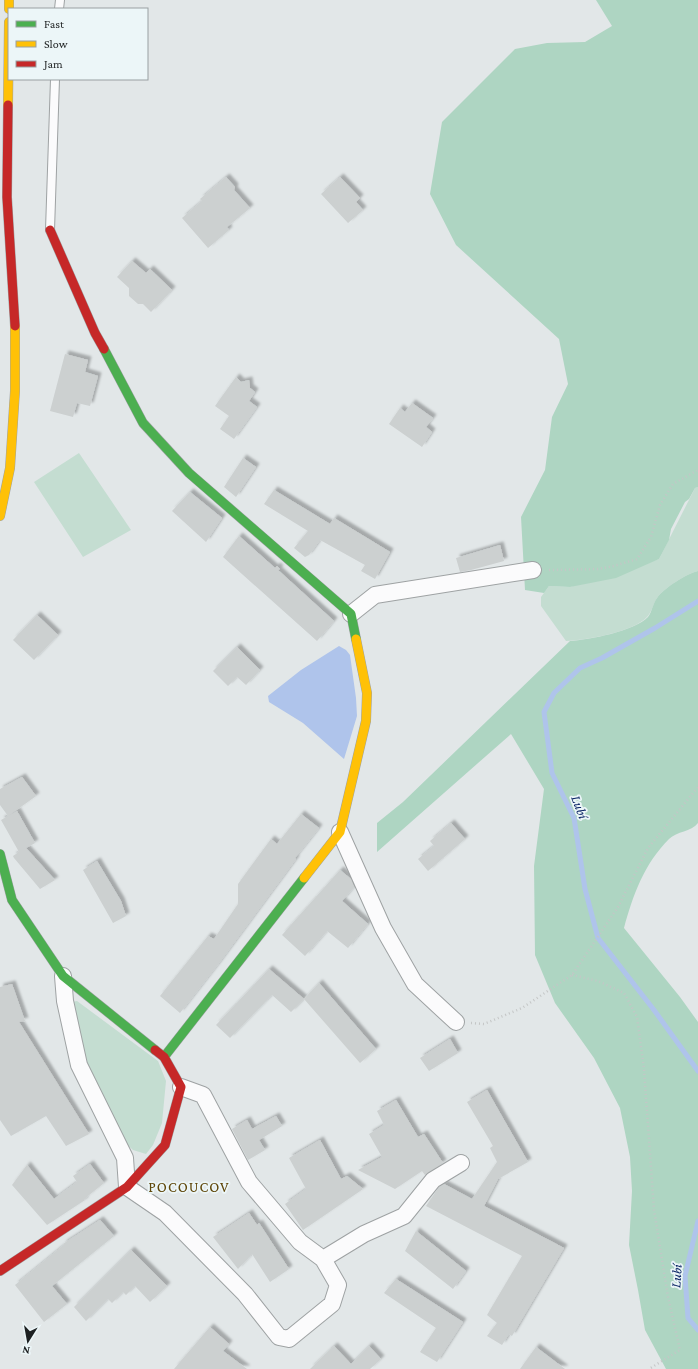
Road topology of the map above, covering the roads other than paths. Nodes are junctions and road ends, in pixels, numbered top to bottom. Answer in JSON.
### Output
{"nodes":[{"id":1,"x":8,"y":80,"type":"edge"},
{"id":2,"x":55,"y":80,"type":"edge"},
{"id":3,"x":50,"y":230,"type":"joint"},
{"id":4,"x":0,"y":516,"type":"edge"},
{"id":5,"x":533,"y":570,"type":"road end"},
{"id":6,"x":351,"y":614,"type":"junction"},
{"id":7,"x":340,"y":832,"type":"junction"},
{"id":8,"x":0,"y":854,"type":"edge"},
{"id":9,"x":62,"y":976,"type":"junction"},
{"id":10,"x":456,"y":1022,"type":"road end"},
{"id":11,"x":164,"y":1057,"type":"junction"},
{"id":12,"x":181,"y":1087,"type":"junction"},
{"id":13,"x":461,"y":1163,"type":"dead end"},
{"id":14,"x":127,"y":1187,"type":"junction"},
{"id":15,"x":323,"y":1259,"type":"junction"},
{"id":16,"x":0,"y":1271,"type":"edge"}],
"edges":[{"from":1,"to":4,"type":"street"},
{"from":2,"to":3,"type":"lane"},
{"from":3,"to":6,"type":"street"},
{"from":5,"to":6,"type":"street"},
{"from":6,"to":7,"type":"street"},
{"from":7,"to":10,"type":"street"},
{"from":7,"to":11,"type":"street"},
{"from":8,"to":9,"type":"street"},
{"from":9,"to":11,"type":"street"},
{"from":9,"to":14,"type":"street"},
{"from":11,"to":12,"type":"street"},
{"from":12,"to":14,"type":"street"},
{"from":12,"to":15,"type":"street"},
{"from":13,"to":15,"type":"street"},
{"from":14,"to":15,"type":"street"},
{"from":14,"to":16,"type":"street"}]}
